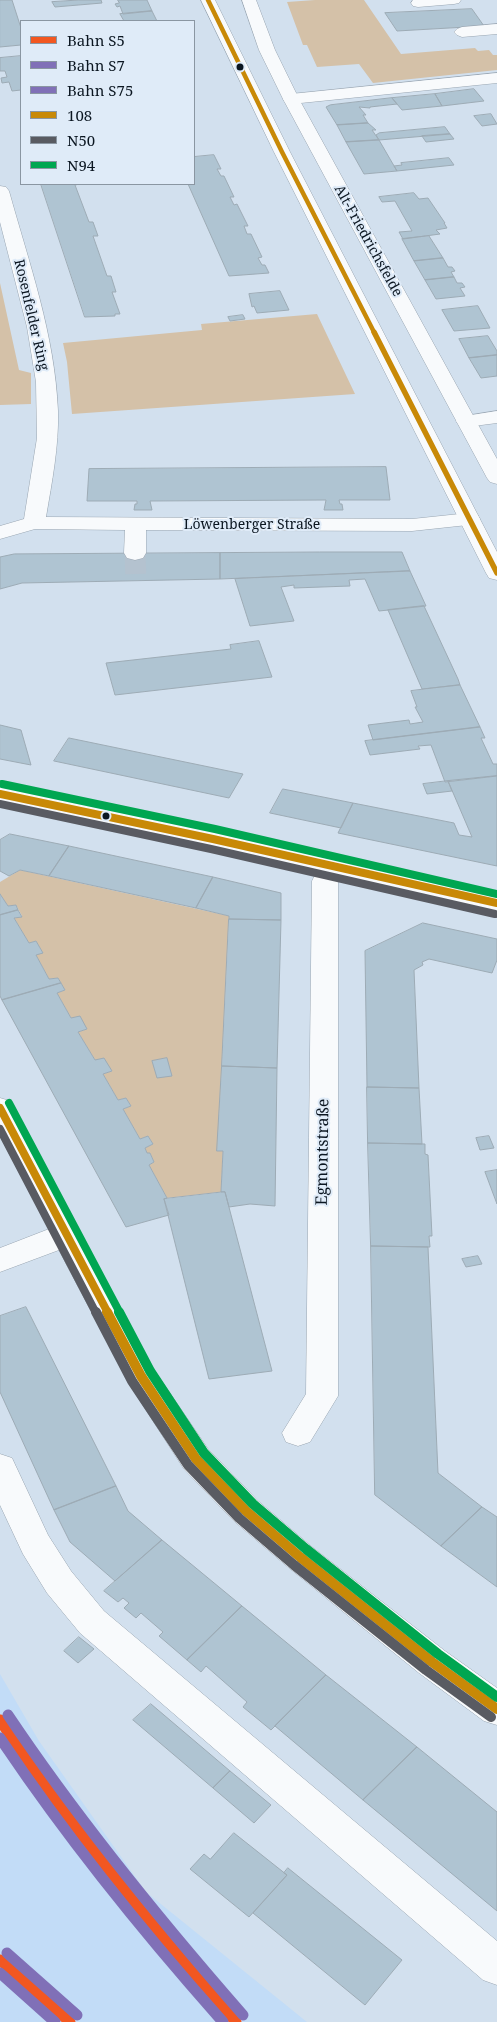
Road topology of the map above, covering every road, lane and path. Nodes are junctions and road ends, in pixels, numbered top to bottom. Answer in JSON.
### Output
{"nodes":[{"id":1,"x":208,"y":0,"type":"edge"},
{"id":2,"x":249,"y":0,"type":"edge"},
{"id":3,"x":454,"y":0,"type":"edge"},
{"id":4,"x":418,"y":3,"type":"dead end"},
{"id":5,"x":489,"y":31,"type":"edge"},
{"id":6,"x":462,"y":32,"type":"dead end"},
{"id":7,"x":497,"y":78,"type":"edge"},
{"id":8,"x":291,"y":99,"type":"junction"},
{"id":9,"x":0,"y":191,"type":"edge"},
{"id":10,"x":497,"y":417,"type":"edge"},
{"id":11,"x":466,"y":421,"type":"junction"},
{"id":12,"x":497,"y":478,"type":"edge"},
{"id":13,"x":469,"y":519,"type":"junction"},
{"id":14,"x":34,"y":524,"type":"junction"},
{"id":15,"x":136,"y":524,"type":"junction"},
{"id":16,"x":0,"y":532,"type":"edge"},
{"id":17,"x":136,"y":553,"type":"tunnel mouth"},
{"id":18,"x":497,"y":573,"type":"edge"},
{"id":19,"x":0,"y":794,"type":"edge"},
{"id":20,"x":333,"y":866,"type":"junction"},
{"id":21,"x":497,"y":903,"type":"edge"},
{"id":22,"x":0,"y":1108,"type":"edge"},
{"id":23,"x":66,"y":1235,"type":"junction"},
{"id":24,"x":0,"y":1260,"type":"edge"},
{"id":25,"x":298,"y":1433,"type":"dead end"},
{"id":26,"x":0,"y":1468,"type":"edge"},
{"id":27,"x":497,"y":1709,"type":"edge"},
{"id":28,"x":497,"y":1966,"type":"edge"}],
"edges":[{"from":1,"to":13,"type":"street"},
{"from":2,"to":8,"type":"street","name":"Alt-Friedrichsfelde"},
{"from":3,"to":4,"type":"street"},
{"from":5,"to":6,"type":"street"},
{"from":7,"to":8,"type":"street"},
{"from":8,"to":11,"type":"street","name":"Alt-Friedrichsfelde"},
{"from":9,"to":14,"type":"street","name":"Rosenfelder Ring"},
{"from":10,"to":11,"type":"street"},
{"from":11,"to":12,"type":"street","name":"Alt-Friedrichsfelde"},
{"from":13,"to":15,"type":"street","name":"Löwenberger Straße"},
{"from":13,"to":18,"type":"street"},
{"from":14,"to":15,"type":"street","name":"Löwenberger Straße"},
{"from":14,"to":16,"type":"street"},
{"from":15,"to":17,"type":"street"},
{"from":19,"to":20,"type":"street"},
{"from":20,"to":21,"type":"street"},
{"from":20,"to":25,"type":"street","name":"Egmontstraße"},
{"from":22,"to":23,"type":"street"},
{"from":23,"to":24,"type":"street"},
{"from":23,"to":27,"type":"street"},
{"from":26,"to":28,"type":"street"}]}
